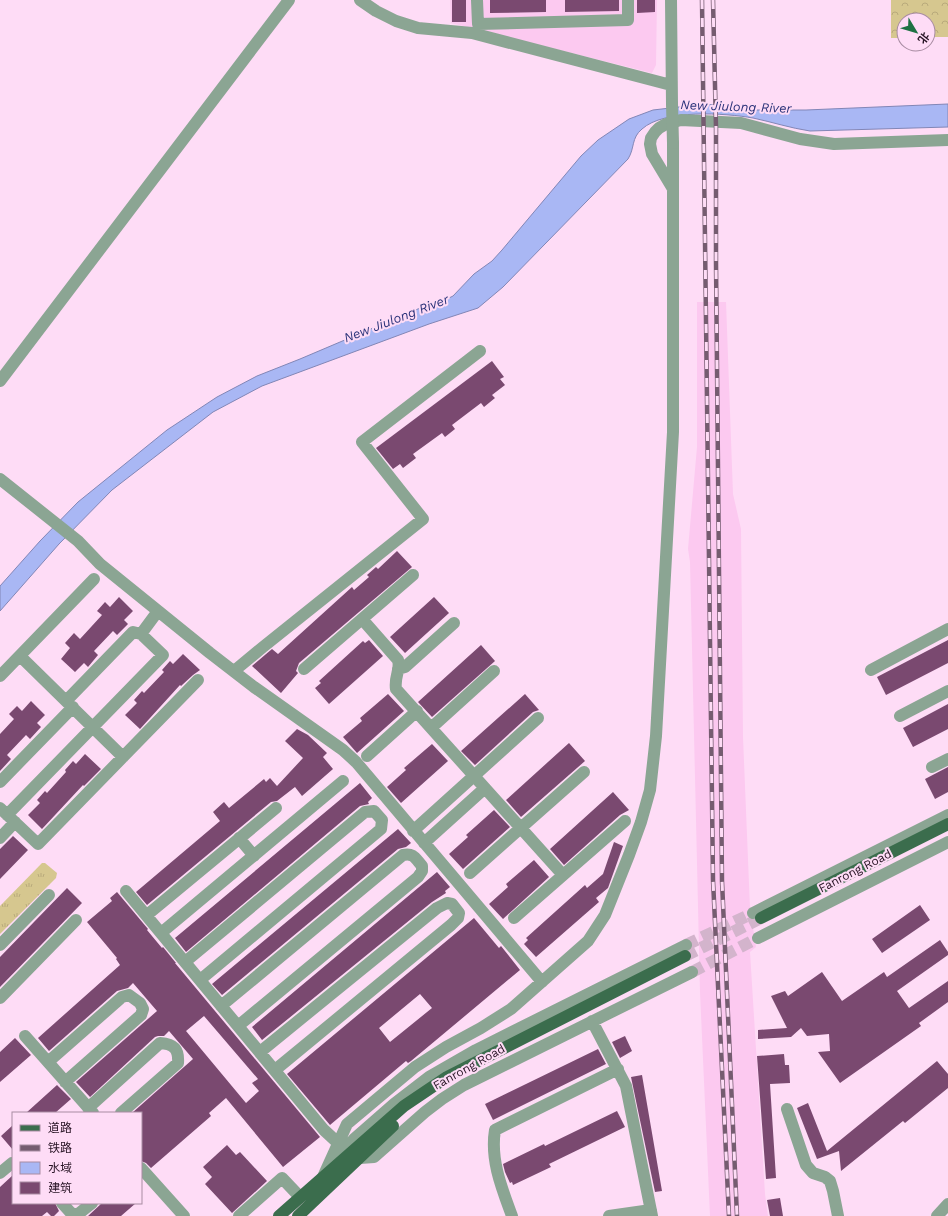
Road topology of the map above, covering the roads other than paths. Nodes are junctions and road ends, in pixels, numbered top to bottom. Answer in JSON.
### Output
{"nodes":[{"id":1,"x":289,"y":0,"type":"edge"},
{"id":2,"x":360,"y":0,"type":"edge"},
{"id":3,"x":477,"y":0,"type":"edge"},
{"id":4,"x":628,"y":0,"type":"edge"},
{"id":5,"x":671,"y":0,"type":"edge"},
{"id":6,"x":672,"y":85,"type":"junction"},
{"id":7,"x":948,"y":140,"type":"edge"},
{"id":8,"x":673,"y":189,"type":"junction"},
{"id":9,"x":480,"y":351,"type":"dead end"},
{"id":10,"x":0,"y":381,"type":"edge"},
{"id":11,"x":0,"y":479,"type":"edge"},
{"id":12,"x":413,"y":575,"type":"dead end"},
{"id":13,"x":94,"y":579,"type":"dead end"},
{"id":14,"x":158,"y":611,"type":"junction"},
{"id":15,"x":362,"y":619,"type":"junction"},
{"id":16,"x":454,"y":623,"type":"dead end"},
{"id":17,"x":948,"y":629,"type":"edge"},
{"id":18,"x":141,"y":634,"type":"junction"},
{"id":19,"x":20,"y":656,"type":"junction"},
{"id":20,"x":304,"y":669,"type":"dead end"},
{"id":21,"x":398,"y":669,"type":"junction"},
{"id":22,"x":871,"y":670,"type":"dead end"},
{"id":23,"x":494,"y":671,"type":"dead end"},
{"id":24,"x":234,"y":672,"type":"junction"},
{"id":25,"x":0,"y":676,"type":"edge"},
{"id":26,"x":198,"y":680,"type":"dead end"},
{"id":27,"x":948,"y":691,"type":"edge"},
{"id":28,"x":69,"y":704,"type":"junction"},
{"id":29,"x":416,"y":711,"type":"junction"},
{"id":30,"x":900,"y":716,"type":"dead end"},
{"id":31,"x":538,"y":718,"type":"dead end"},
{"id":32,"x":93,"y":727,"type":"junction"},
{"id":33,"x":431,"y":728,"type":"junction"},
{"id":34,"x":367,"y":756,"type":"dead end"},
{"id":35,"x":123,"y":757,"type":"junction"},
{"id":36,"x":948,"y":759,"type":"edge"},
{"id":37,"x":932,"y":768,"type":"dead end"},
{"id":38,"x":584,"y":772,"type":"dead end"},
{"id":39,"x":474,"y":776,"type":"junction"},
{"id":40,"x":343,"y":781,"type":"dead end"},
{"id":41,"x":0,"y":782,"type":"edge"},
{"id":42,"x":485,"y":788,"type":"junction"},
{"id":43,"x":276,"y":808,"type":"dead end"},
{"id":44,"x":7,"y":815,"type":"edge"},
{"id":45,"x":948,"y":815,"type":"edge"},
{"id":46,"x":625,"y":821,"type":"dead end"},
{"id":47,"x":948,"y":824,"type":"edge"},
{"id":48,"x":521,"y":828,"type":"junction"},
{"id":49,"x":413,"y":830,"type":"junction"},
{"id":50,"x":948,"y":831,"type":"edge"},
{"id":51,"x":0,"y":838,"type":"edge"},
{"id":52,"x":239,"y":838,"type":"junction"},
{"id":53,"x":948,"y":842,"type":"edge"},
{"id":54,"x":424,"y":843,"type":"junction"},
{"id":55,"x":254,"y":856,"type":"junction"},
{"id":56,"x":470,"y":873,"type":"dead end"},
{"id":57,"x":563,"y":875,"type":"junction"},
{"id":58,"x":126,"y":891,"type":"dead end"},
{"id":59,"x":49,"y":895,"type":"dead end"},
{"id":60,"x":147,"y":915,"type":"junction"},
{"id":61,"x":514,"y":918,"type":"dead end"},
{"id":62,"x":759,"y":918,"type":"junction"},
{"id":63,"x":76,"y":920,"type":"dead end"},
{"id":64,"x":161,"y":933,"type":"junction"},
{"id":65,"x":758,"y":938,"type":"tunnel mouth"},
{"id":66,"x":0,"y":945,"type":"edge"},
{"id":67,"x":687,"y":959,"type":"junction"},
{"id":68,"x":185,"y":962,"type":"junction"},
{"id":69,"x":200,"y":980,"type":"junction"},
{"id":70,"x":542,"y":982,"type":"junction"},
{"id":71,"x":0,"y":998,"type":"edge"},
{"id":72,"x":221,"y":1006,"type":"junction"},
{"id":73,"x":592,"y":1021,"type":"junction"},
{"id":74,"x":238,"y":1026,"type":"junction"},
{"id":75,"x":25,"y":1036,"type":"dead end"},
{"id":76,"x":260,"y":1052,"type":"junction"},
{"id":77,"x":48,"y":1062,"type":"junction"},
{"id":78,"x":618,"y":1069,"type":"junction"},
{"id":79,"x":275,"y":1070,"type":"junction"},
{"id":80,"x":65,"y":1082,"type":"junction"},
{"id":81,"x":787,"y":1109,"type":"dead end"},
{"id":82,"x":90,"y":1110,"type":"edge"},
{"id":83,"x":122,"y":1112,"type":"edge"},
{"id":84,"x":338,"y":1143,"type":"junction"},
{"id":85,"x":360,"y":1158,"type":"junction"},
{"id":86,"x":12,"y":1163,"type":"dead end"},
{"id":87,"x":142,"y":1169,"type":"edge"},
{"id":88,"x":0,"y":1173,"type":"edge"},
{"id":89,"x":323,"y":1177,"type":"junction"},
{"id":90,"x":300,"y":1197,"type":"junction"},
{"id":91,"x":63,"y":1204,"type":"edge"},
{"id":92,"x":91,"y":1204,"type":"edge"},
{"id":93,"x":948,"y":1204,"type":"edge"},
{"id":94,"x":651,"y":1213,"type":"edge"},
{"id":95,"x":184,"y":1216,"type":"edge"},
{"id":96,"x":239,"y":1216,"type":"edge"},
{"id":97,"x":279,"y":1216,"type":"edge"},
{"id":98,"x":298,"y":1216,"type":"edge"},
{"id":99,"x":512,"y":1216,"type":"edge"},
{"id":100,"x":609,"y":1216,"type":"edge"},
{"id":101,"x":838,"y":1216,"type":"edge"},
{"id":102,"x":937,"y":1216,"type":"edge"}],
"edges":[{"from":1,"to":10,"type":"street"},
{"from":2,"to":6,"type":"street"},
{"from":3,"to":4,"type":"street"},
{"from":5,"to":6,"type":"street"},
{"from":6,"to":8,"type":"street","bridge":true},
{"from":7,"to":8,"type":"street"},
{"from":8,"to":70,"type":"street"},
{"from":9,"to":24,"type":"street"},
{"from":11,"to":14,"type":"street"},
{"from":12,"to":15,"type":"street"},
{"from":13,"to":19,"type":"street"},
{"from":14,"to":18,"type":"street"},
{"from":14,"to":24,"type":"street"},
{"from":15,"to":20,"type":"street"},
{"from":15,"to":21,"type":"street"},
{"from":16,"to":21,"type":"street"},
{"from":17,"to":22,"type":"street"},
{"from":18,"to":28,"type":"street"},
{"from":18,"to":32,"type":"street"},
{"from":19,"to":25,"type":"street"},
{"from":19,"to":28,"type":"street"},
{"from":21,"to":29,"type":"street"},
{"from":23,"to":33,"type":"street"},
{"from":24,"to":49,"type":"street"},
{"from":26,"to":35,"type":"street"},
{"from":27,"to":30,"type":"street"},
{"from":28,"to":32,"type":"street"},
{"from":28,"to":41,"type":"street"},
{"from":29,"to":33,"type":"street"},
{"from":29,"to":34,"type":"street"},
{"from":31,"to":39,"type":"street"},
{"from":32,"to":35,"type":"street"},
{"from":32,"to":44,"type":"street"},
{"from":33,"to":39,"type":"street"},
{"from":35,"to":44,"type":"street"},
{"from":36,"to":37,"type":"street"},
{"from":38,"to":48,"type":"street"},
{"from":39,"to":42,"type":"street"},
{"from":39,"to":49,"type":"street"},
{"from":40,"to":55,"type":"street"},
{"from":42,"to":48,"type":"street"},
{"from":42,"to":54,"type":"street"},
{"from":43,"to":52,"type":"street"},
{"from":44,"to":51,"type":"street"},
{"from":45,"to":62,"type":"street"},
{"from":46,"to":57,"type":"street"},
{"from":47,"to":62,"type":"main road","name":"Fanrong Road"},
{"from":48,"to":56,"type":"street"},
{"from":48,"to":57,"type":"street"},
{"from":49,"to":54,"type":"street"},
{"from":50,"to":62,"type":"main road","name":"Fanrong Road"},
{"from":52,"to":55,"type":"street"},
{"from":52,"to":60,"type":"street"},
{"from":53,"to":65,"type":"street"},
{"from":54,"to":70,"type":"street"},
{"from":55,"to":64,"type":"street"},
{"from":57,"to":61,"type":"street"},
{"from":58,"to":60,"type":"street"},
{"from":59,"to":66,"type":"street"},
{"from":60,"to":64,"type":"street"},
{"from":63,"to":71,"type":"street"},
{"from":64,"to":68,"type":"street"},
{"from":67,"to":73,"type":"street"},
{"from":67,"to":85,"type":"main road","name":"Fanrong Road"},
{"from":67,"to":89,"type":"main road","name":"Fanrong Road"},
{"from":68,"to":69,"type":"street"},
{"from":68,"to":69,"type":"street"},
{"from":69,"to":72,"type":"street"},
{"from":70,"to":84,"type":"street"},
{"from":72,"to":74,"type":"street"},
{"from":72,"to":74,"type":"street"},
{"from":73,"to":78,"type":"street"},
{"from":73,"to":85,"type":"street"},
{"from":74,"to":76,"type":"street"},
{"from":75,"to":77,"type":"street"},
{"from":76,"to":79,"type":"street"},
{"from":76,"to":79,"type":"street"},
{"from":77,"to":80,"type":"street"},
{"from":77,"to":80,"type":"street"},
{"from":78,"to":94,"type":"street"},
{"from":78,"to":99,"type":"street"},
{"from":79,"to":84,"type":"street"},
{"from":80,"to":82,"type":"street"},
{"from":81,"to":101,"type":"street"},
{"from":82,"to":83,"type":"street"},
{"from":84,"to":89,"type":"street"},
{"from":85,"to":98,"type":"main road","name":"Fanrong Road"},
{"from":86,"to":88,"type":"street"},
{"from":87,"to":95,"type":"street"},
{"from":89,"to":90,"type":"main road","name":"Fanrong Road"},
{"from":90,"to":96,"type":"street"},
{"from":90,"to":97,"type":"main road","name":"Fanrong Road"},
{"from":91,"to":92,"type":"street"},
{"from":93,"to":102,"type":"street"},
{"from":94,"to":100,"type":"street"}]}
